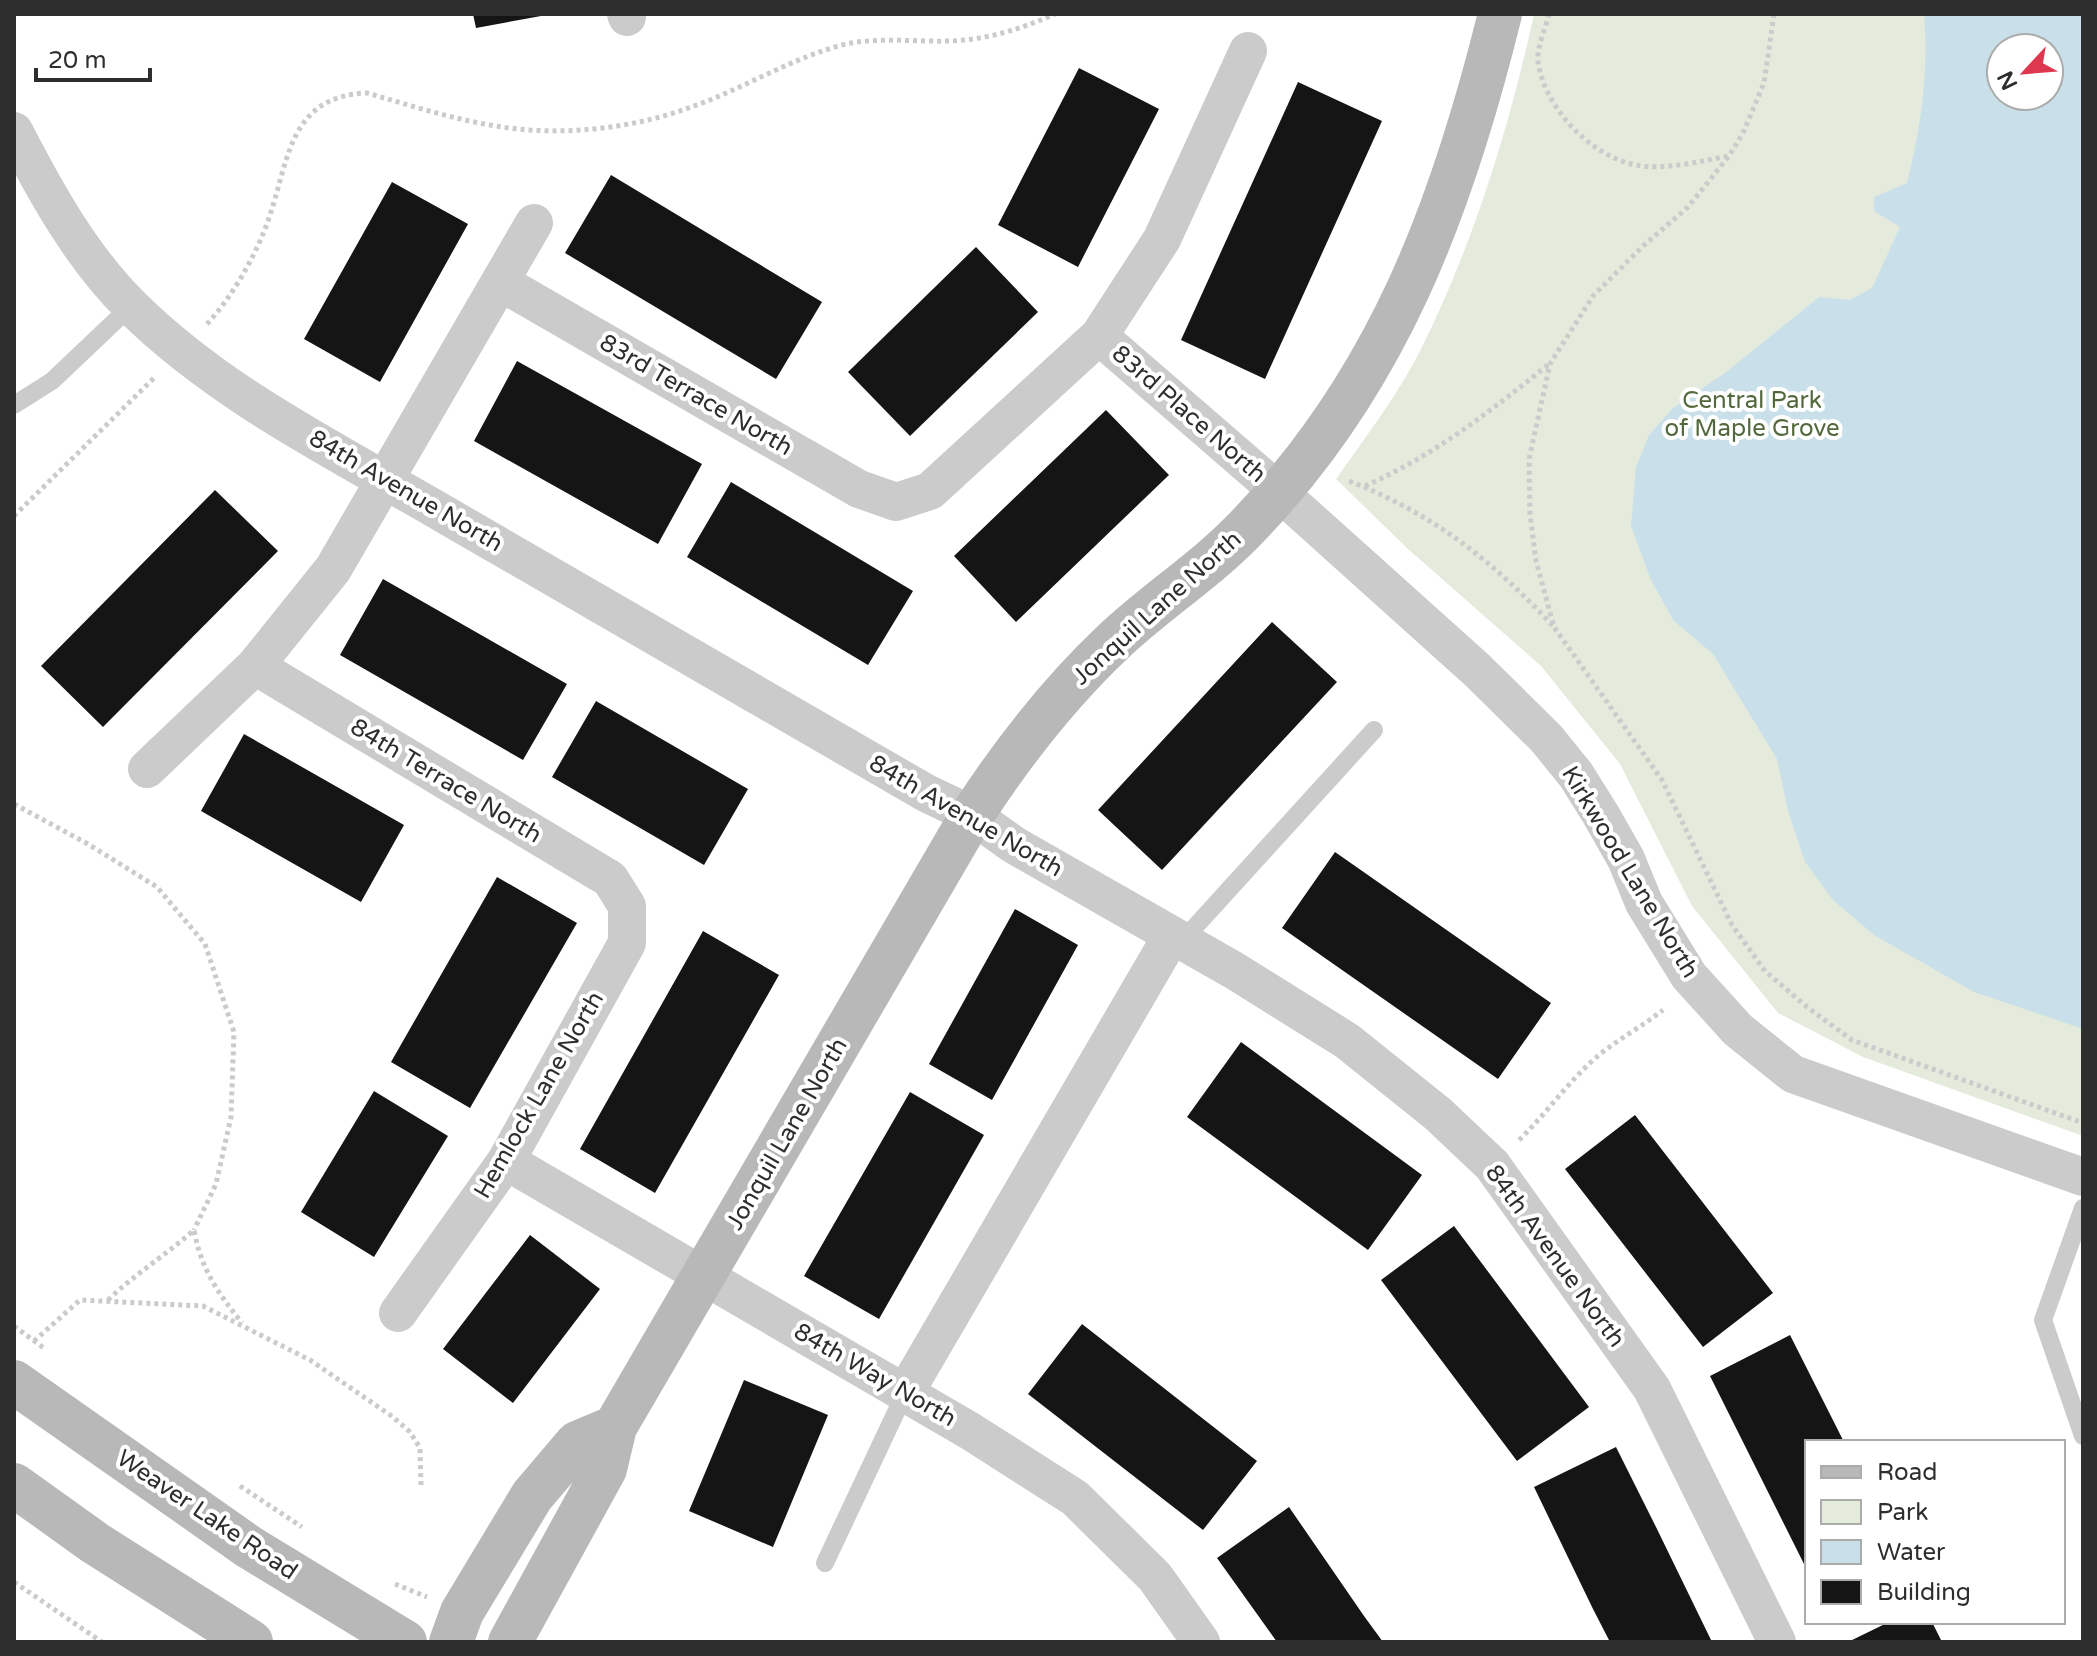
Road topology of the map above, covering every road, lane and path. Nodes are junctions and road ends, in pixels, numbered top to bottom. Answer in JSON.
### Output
{"nodes":[{"id":1,"x":1055,"y":14,"type":"edge"},
{"id":2,"x":1500,"y":14,"type":"edge"},
{"id":3,"x":1549,"y":14,"type":"edge"},
{"id":4,"x":1774,"y":14,"type":"edge"},
{"id":5,"x":1248,"y":51,"type":"dead end"},
{"id":6,"x":18,"y":148,"type":"edge"},
{"id":7,"x":1729,"y":156,"type":"junction"},
{"id":8,"x":534,"y":223,"type":"dead end"},
{"id":9,"x":500,"y":282,"type":"junction"},
{"id":10,"x":131,"y":306,"type":"junction"},
{"id":11,"x":1099,"y":336,"type":"junction"},
{"id":12,"x":182,"y":350,"type":"junction"},
{"id":13,"x":1550,"y":364,"type":"junction"},
{"id":14,"x":14,"y":405,"type":"edge"},
{"id":15,"x":384,"y":479,"type":"junction"},
{"id":16,"x":1349,"y":481,"type":"dead end"},
{"id":17,"x":1364,"y":487,"type":"junction"},
{"id":18,"x":1279,"y":492,"type":"junction"},
{"id":19,"x":14,"y":516,"type":"edge"},
{"id":20,"x":1554,"y":627,"type":"junction"},
{"id":21,"x":255,"y":666,"type":"junction"},
{"id":22,"x":1374,"y":730,"type":"dead end"},
{"id":23,"x":147,"y":769,"type":"dead end"},
{"id":24,"x":14,"y":804,"type":"edge"},
{"id":25,"x":972,"y":815,"type":"junction"},
{"id":26,"x":627,"y":906,"type":"joint"},
{"id":27,"x":1177,"y":937,"type":"junction"},
{"id":28,"x":1663,"y":1010,"type":"dead end"},
{"id":29,"x":2083,"y":1123,"type":"edge"},
{"id":30,"x":506,"y":1161,"type":"junction"},
{"id":31,"x":1492,"y":1165,"type":"junction"},
{"id":32,"x":2083,"y":1177,"type":"edge"},
{"id":33,"x":2083,"y":1208,"type":"edge"},
{"id":34,"x":194,"y":1230,"type":"junction"},
{"id":35,"x":704,"y":1278,"type":"junction"},
{"id":36,"x":107,"y":1301,"type":"junction"},
{"id":37,"x":398,"y":1313,"type":"dead end"},
{"id":38,"x":14,"y":1326,"type":"edge"},
{"id":39,"x":245,"y":1327,"type":"junction"},
{"id":40,"x":34,"y":1341,"type":"junction"},
{"id":41,"x":46,"y":1350,"type":"dead end"},
{"id":42,"x":14,"y":1382,"type":"edge"},
{"id":43,"x":905,"y":1393,"type":"junction"},
{"id":44,"x":615,"y":1427,"type":"junction"},
{"id":45,"x":2083,"y":1436,"type":"edge"},
{"id":46,"x":14,"y":1485,"type":"edge"},
{"id":47,"x":239,"y":1485,"type":"dead end"},
{"id":48,"x":421,"y":1485,"type":"dead end"},
{"id":49,"x":312,"y":1534,"type":"dead end"},
{"id":50,"x":825,"y":1563,"type":"dead end"},
{"id":51,"x":14,"y":1582,"type":"edge"},
{"id":52,"x":393,"y":1583,"type":"dead end"},
{"id":53,"x":431,"y":1598,"type":"dead end"},
{"id":54,"x":102,"y":1642,"type":"edge"},
{"id":55,"x":251,"y":1642,"type":"edge"},
{"id":56,"x":405,"y":1642,"type":"edge"},
{"id":57,"x":451,"y":1642,"type":"edge"},
{"id":58,"x":510,"y":1642,"type":"edge"},
{"id":59,"x":1201,"y":1642,"type":"edge"},
{"id":60,"x":1777,"y":1642,"type":"edge"}],
"edges":[{"from":1,"to":12,"type":"path"},
{"from":2,"to":18,"type":"street","name":"Jonquil Lane North"},
{"from":3,"to":7,"type":"path"},
{"from":4,"to":7,"type":"path"},
{"from":5,"to":11,"type":"street"},
{"from":6,"to":10,"type":"street","name":"84th Avenue North"},
{"from":7,"to":13,"type":"path"},
{"from":8,"to":9,"type":"street"},
{"from":9,"to":11,"type":"street","name":"83rd Terrace North"},
{"from":9,"to":15,"type":"street"},
{"from":10,"to":12,"type":"street","name":"84th Avenue North"},
{"from":10,"to":14,"type":"lane"},
{"from":11,"to":18,"type":"street","name":"83rd Place North"},
{"from":12,"to":15,"type":"street","name":"84th Avenue North"},
{"from":12,"to":19,"type":"path"},
{"from":13,"to":17,"type":"path"},
{"from":13,"to":20,"type":"path"},
{"from":15,"to":21,"type":"street"},
{"from":15,"to":25,"type":"street","name":"84th Avenue North"},
{"from":16,"to":17,"type":"path"},
{"from":17,"to":20,"type":"path"},
{"from":18,"to":25,"type":"street","name":"Jonquil Lane North"},
{"from":18,"to":32,"type":"street","name":"Kirkwood Lane North"},
{"from":20,"to":29,"type":"path"},
{"from":21,"to":23,"type":"street"},
{"from":21,"to":26,"type":"street","name":"84th Terrace North"},
{"from":22,"to":27,"type":"lane"},
{"from":24,"to":34,"type":"path"},
{"from":25,"to":27,"type":"street","name":"84th Avenue North"},
{"from":25,"to":35,"type":"street","name":"Jonquil Lane North"},
{"from":26,"to":30,"type":"street","name":"Hemlock Lane North"},
{"from":27,"to":31,"type":"street","name":"84th Avenue North"},
{"from":27,"to":43,"type":"street"},
{"from":28,"to":31,"type":"path"},
{"from":30,"to":35,"type":"street","name":"84th Way North"},
{"from":30,"to":37,"type":"street","name":"Hemlock Lane North"},
{"from":31,"to":60,"type":"street","name":"84th Avenue North"},
{"from":33,"to":45,"type":"lane"},
{"from":34,"to":36,"type":"path"},
{"from":34,"to":39,"type":"path"},
{"from":35,"to":43,"type":"street","name":"84th Way North"},
{"from":35,"to":44,"type":"street","name":"Jonquil Lane North"},
{"from":36,"to":39,"type":"path"},
{"from":36,"to":40,"type":"path"},
{"from":38,"to":40,"type":"path"},
{"from":39,"to":48,"type":"path"},
{"from":40,"to":41,"type":"path"},
{"from":42,"to":56,"type":"street","name":"Weaver Lake Road"},
{"from":43,"to":50,"type":"lane"},
{"from":43,"to":59,"type":"street","name":"84th Way North"},
{"from":44,"to":57,"type":"street"},
{"from":44,"to":58,"type":"street","name":"Jonquil Lane North"},
{"from":46,"to":55,"type":"street"},
{"from":47,"to":49,"type":"path"},
{"from":51,"to":54,"type":"path"},
{"from":52,"to":53,"type":"path"}]}
